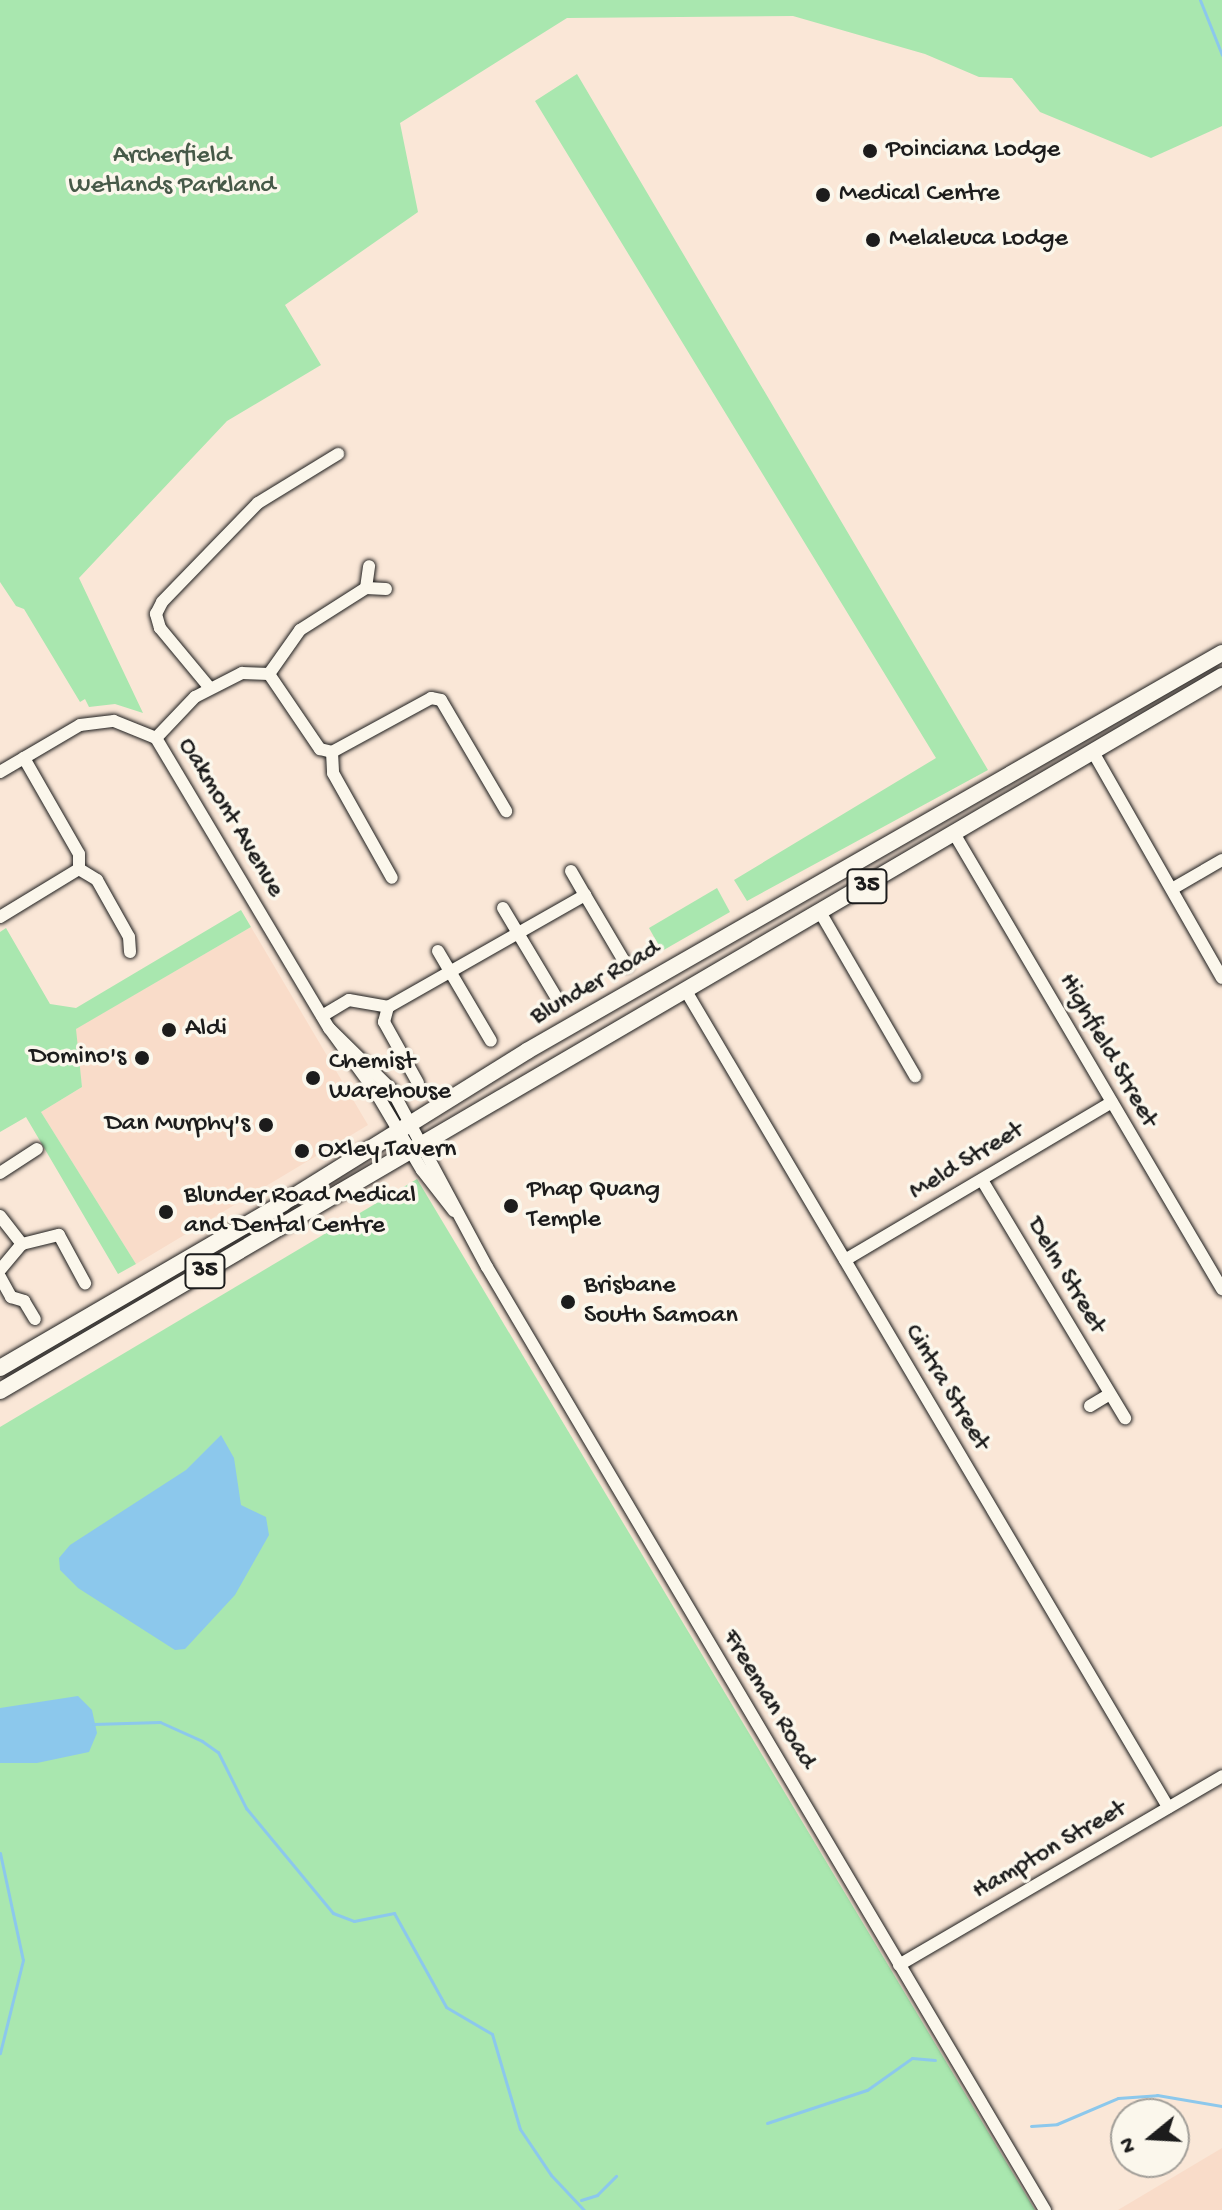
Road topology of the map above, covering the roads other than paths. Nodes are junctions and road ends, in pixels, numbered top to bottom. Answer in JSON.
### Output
{"nodes":[{"id":1,"x":338,"y":454,"type":"dead end"},
{"id":2,"x":369,"y":566,"type":"dead end"},
{"id":3,"x":366,"y":588,"type":"junction"},
{"id":4,"x":386,"y":589,"type":"dead end"},
{"id":5,"x":1222,"y":653,"type":"edge"},
{"id":6,"x":269,"y":674,"type":"junction"},
{"id":7,"x":1222,"y":676,"type":"edge"},
{"id":8,"x":209,"y":687,"type":"junction"},
{"id":9,"x":156,"y":738,"type":"junction"},
{"id":10,"x":332,"y":752,"type":"junction"},
{"id":11,"x":1093,"y":752,"type":"junction"},
{"id":12,"x":24,"y":758,"type":"junction"},
{"id":13,"x":0,"y":772,"type":"edge"},
{"id":14,"x":506,"y":811,"type":"dead end"},
{"id":15,"x":955,"y":835,"type":"junction"},
{"id":16,"x":1222,"y":860,"type":"edge"},
{"id":17,"x":79,"y":869,"type":"junction"},
{"id":18,"x":571,"y":871,"type":"dead end"},
{"id":19,"x":392,"y":878,"type":"dead end"},
{"id":20,"x":1172,"y":889,"type":"junction"},
{"id":21,"x":585,"y":895,"type":"junction"},
{"id":22,"x":503,"y":908,"type":"dead end"},
{"id":23,"x":820,"y":912,"type":"junction"},
{"id":24,"x":0,"y":917,"type":"edge"},
{"id":25,"x":519,"y":934,"type":"junction"},
{"id":26,"x":438,"y":951,"type":"dead end"},
{"id":27,"x":130,"y":952,"type":"dead end"},
{"id":28,"x":627,"y":966,"type":"dead end"},
{"id":29,"x":451,"y":973,"type":"junction"},
{"id":30,"x":1222,"y":978,"type":"edge"},
{"id":31,"x":686,"y":991,"type":"junction"},
{"id":32,"x":559,"y":1002,"type":"dead end"},
{"id":33,"x":388,"y":1007,"type":"junction"},
{"id":34,"x":322,"y":1016,"type":"junction"},
{"id":35,"x":491,"y":1041,"type":"dead end"},
{"id":36,"x":915,"y":1076,"type":"dead end"},
{"id":37,"x":418,"y":1083,"type":"dead end"},
{"id":38,"x":1112,"y":1102,"type":"junction"},
{"id":39,"x":405,"y":1128,"type":"junction"},
{"id":40,"x":417,"y":1147,"type":"junction"},
{"id":41,"x":37,"y":1149,"type":"dead end"},
{"id":42,"x":0,"y":1173,"type":"edge"},
{"id":43,"x":982,"y":1180,"type":"junction"},
{"id":44,"x":0,"y":1216,"type":"edge"},
{"id":45,"x":22,"y":1244,"type":"junction"},
{"id":46,"x":845,"y":1260,"type":"junction"},
{"id":47,"x":0,"y":1270,"type":"edge"},
{"id":48,"x":0,"y":1277,"type":"edge"},
{"id":49,"x":85,"y":1283,"type":"dead end"},
{"id":50,"x":1222,"y":1289,"type":"edge"},
{"id":51,"x":35,"y":1319,"type":"dead end"},
{"id":52,"x":0,"y":1368,"type":"edge"},
{"id":53,"x":0,"y":1391,"type":"edge"},
{"id":54,"x":1110,"y":1394,"type":"junction"},
{"id":55,"x":1090,"y":1406,"type":"dead end"},
{"id":56,"x":1125,"y":1418,"type":"dead end"},
{"id":57,"x":1222,"y":1776,"type":"edge"},
{"id":58,"x":1168,"y":1807,"type":"junction"},
{"id":59,"x":899,"y":1965,"type":"junction"},
{"id":60,"x":1045,"y":2210,"type":"edge"}],
"edges":[{"from":1,"to":8,"type":"street"},
{"from":2,"to":3,"type":"street"},
{"from":3,"to":4,"type":"street"},
{"from":3,"to":6,"type":"street"},
{"from":5,"to":39,"type":"main road","name":"Blunder Road","number":"35"},
{"from":6,"to":8,"type":"street"},
{"from":6,"to":10,"type":"street"},
{"from":7,"to":11,"type":"main road","name":"Blunder Road","number":"35"},
{"from":8,"to":9,"type":"street"},
{"from":9,"to":12,"type":"street","name":"Oakmont Avenue"},
{"from":9,"to":34,"type":"street","name":"Oakmont Avenue"},
{"from":10,"to":14,"type":"street"},
{"from":10,"to":19,"type":"street"},
{"from":11,"to":15,"type":"main road","name":"Blunder Road","number":"35"},
{"from":11,"to":20,"type":"street"},
{"from":12,"to":13,"type":"street","name":"Oakmont Avenue"},
{"from":12,"to":17,"type":"street"},
{"from":15,"to":23,"type":"main road","name":"Blunder Road","number":"35"},
{"from":15,"to":38,"type":"street","name":"Highfield Street"},
{"from":16,"to":20,"type":"street"},
{"from":17,"to":24,"type":"street"},
{"from":17,"to":27,"type":"street"},
{"from":18,"to":21,"type":"street"},
{"from":20,"to":30,"type":"street"},
{"from":21,"to":25,"type":"street"},
{"from":21,"to":28,"type":"street"},
{"from":22,"to":25,"type":"street"},
{"from":23,"to":31,"type":"main road","name":"Blunder Road","number":"35"},
{"from":23,"to":36,"type":"street"},
{"from":25,"to":29,"type":"street"},
{"from":25,"to":32,"type":"street"},
{"from":26,"to":29,"type":"street"},
{"from":29,"to":33,"type":"street"},
{"from":29,"to":35,"type":"street"},
{"from":31,"to":40,"type":"main road","name":"Blunder Road","number":"35"},
{"from":31,"to":46,"type":"street","name":"Cintra Street"},
{"from":33,"to":34,"type":"street"},
{"from":33,"to":37,"type":"street"},
{"from":34,"to":39,"type":"street","name":"Oakmont Avenue"},
{"from":38,"to":43,"type":"street","name":"Meld Street"},
{"from":38,"to":50,"type":"street","name":"Highfield Street"},
{"from":39,"to":40,"type":"street","name":"Oakmont Avenue"},
{"from":39,"to":52,"type":"main road","name":"Blunder Road","number":"35"},
{"from":40,"to":53,"type":"main road","name":"Blunder Road","number":"35"},
{"from":40,"to":59,"type":"street","name":"Freeman Road"},
{"from":41,"to":42,"type":"street"},
{"from":43,"to":46,"type":"street","name":"Meld Street"},
{"from":43,"to":54,"type":"street","name":"Delm Street"},
{"from":44,"to":45,"type":"street"},
{"from":45,"to":47,"type":"street"},
{"from":45,"to":49,"type":"street"},
{"from":46,"to":58,"type":"street","name":"Cintra Street"},
{"from":48,"to":51,"type":"street"},
{"from":54,"to":55,"type":"street"},
{"from":54,"to":56,"type":"street","name":"Delm Street"},
{"from":57,"to":58,"type":"street","name":"Hampton Street"},
{"from":58,"to":59,"type":"street","name":"Hampton Street"},
{"from":59,"to":60,"type":"street","name":"Freeman Road"}]}
